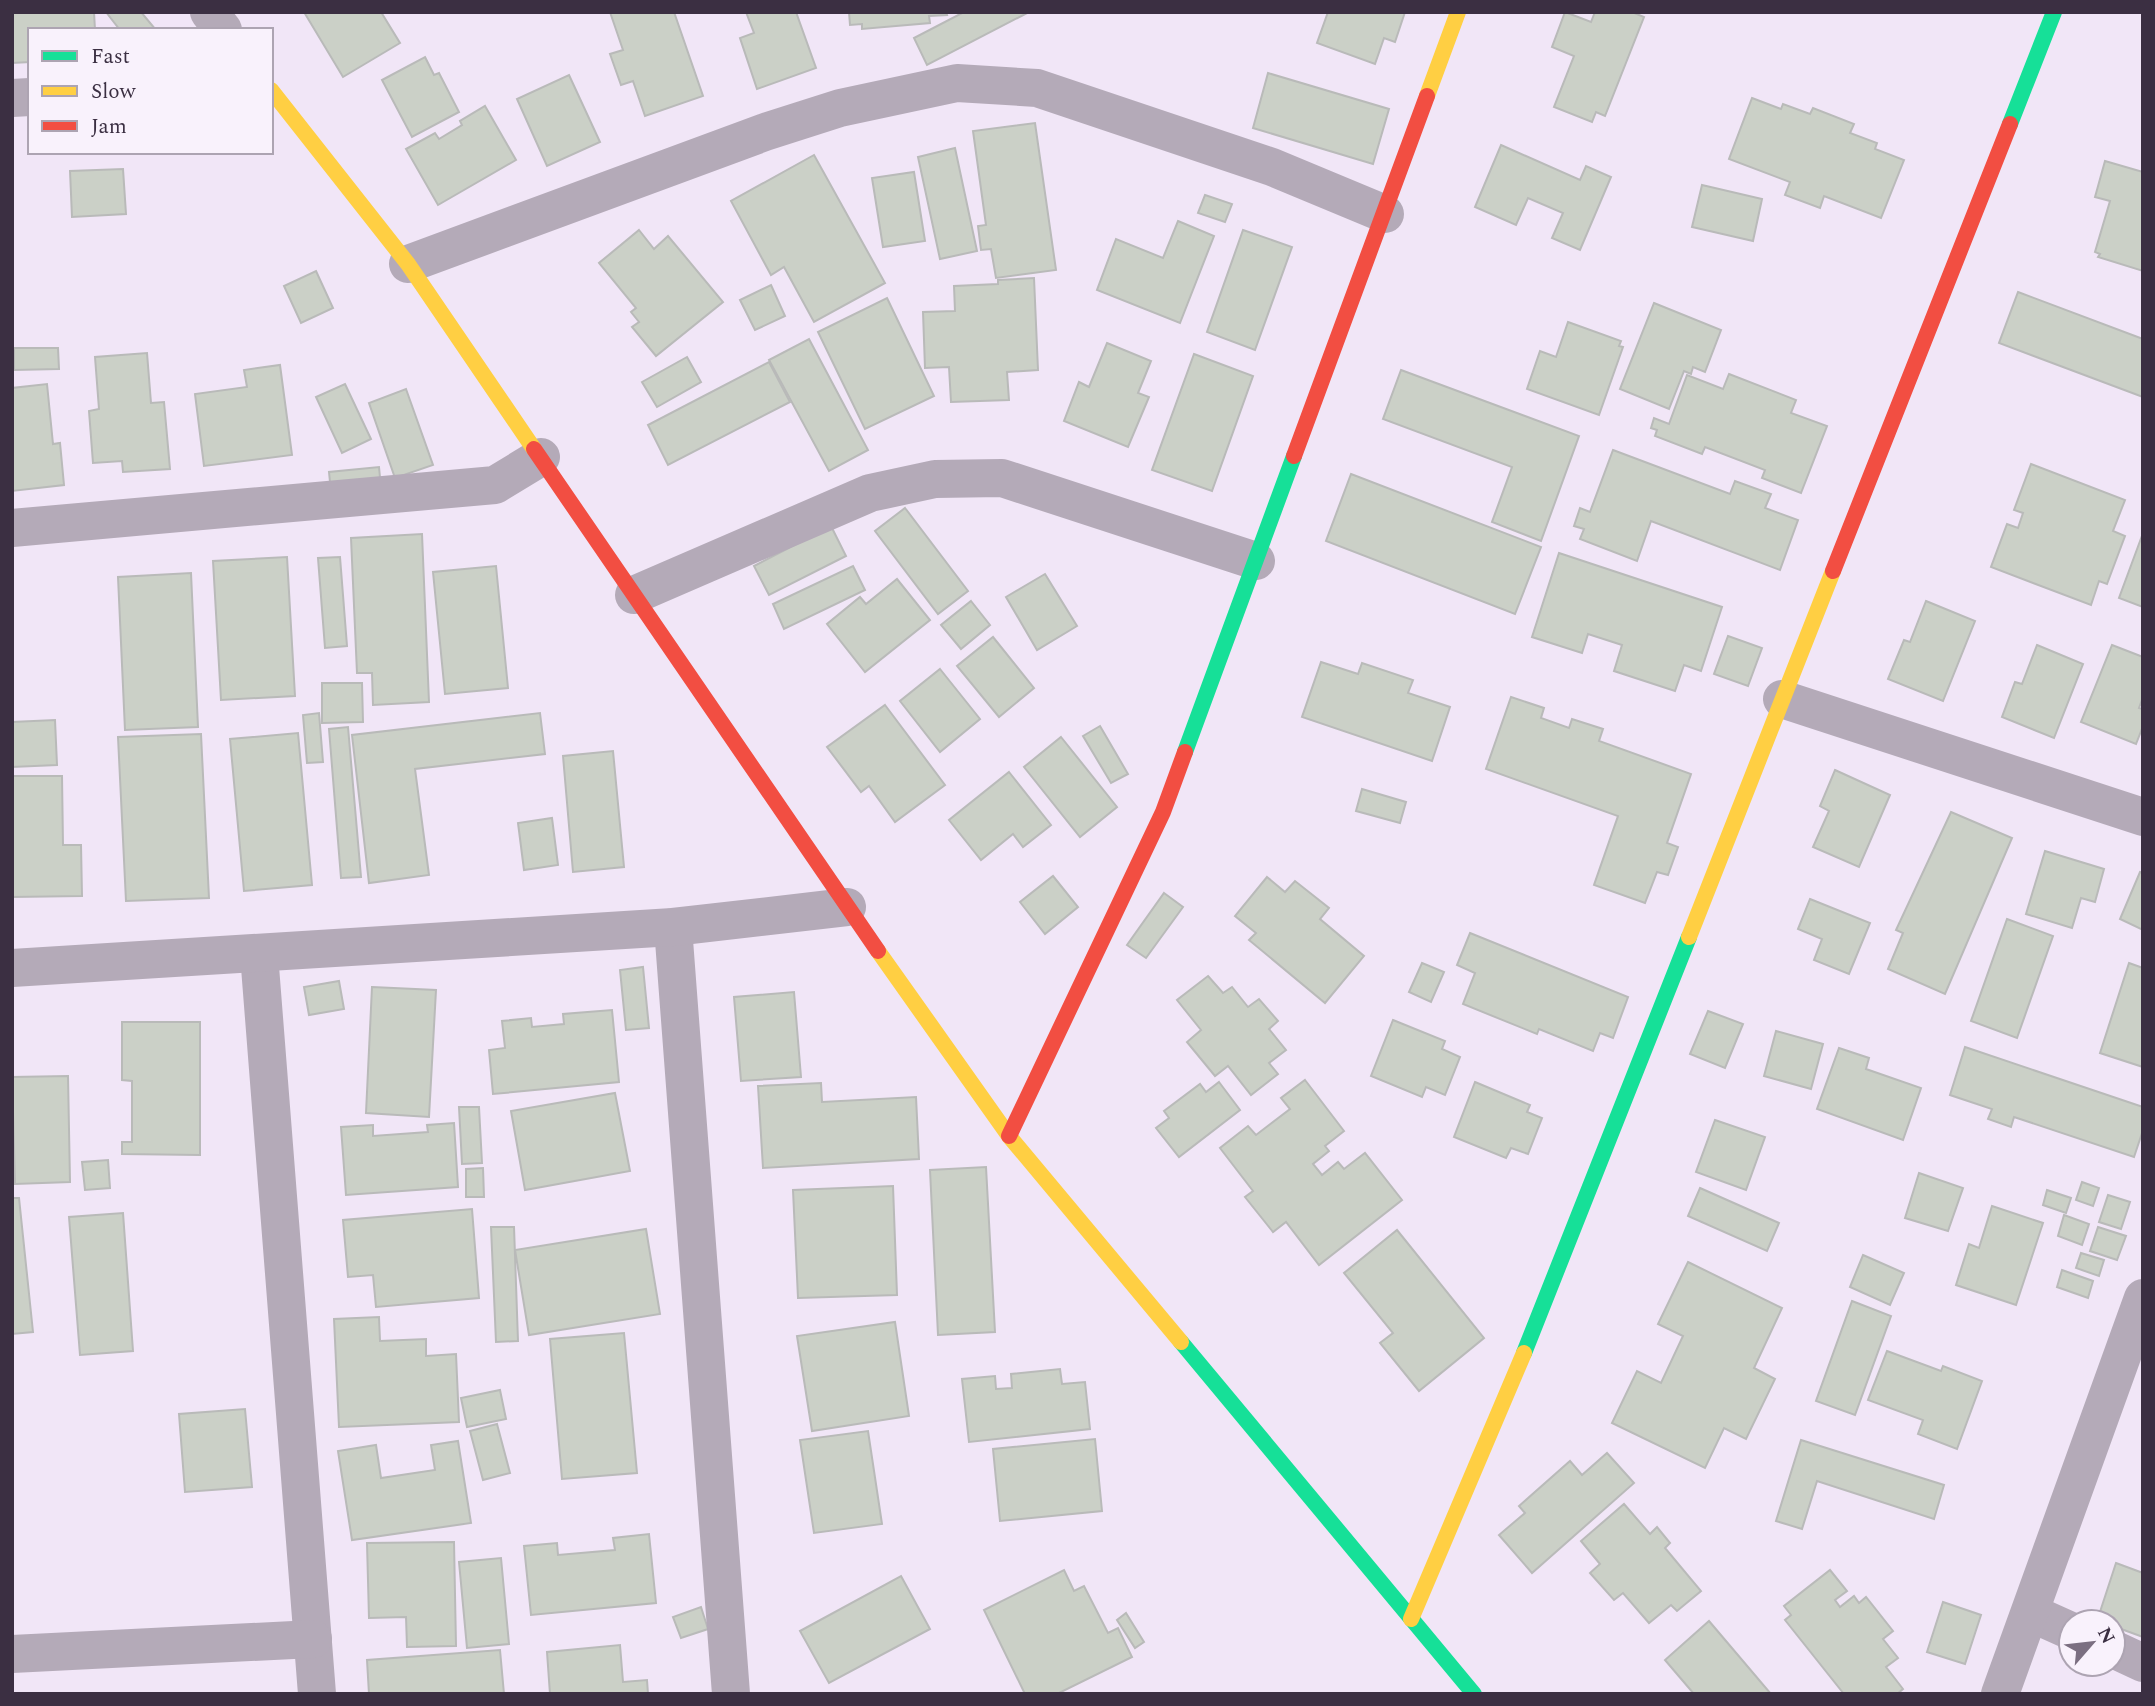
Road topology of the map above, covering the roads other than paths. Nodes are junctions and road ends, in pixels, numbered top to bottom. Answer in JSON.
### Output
{"nodes":[{"id":1,"x":209,"y":12,"type":"edge"},
{"id":2,"x":1458,"y":12,"type":"edge"},
{"id":3,"x":2054,"y":12,"type":"edge"},
{"id":4,"x":221,"y":28,"type":"edge"},
{"id":5,"x":273,"y":93,"type":"edge"},
{"id":6,"x":1385,"y":214,"type":"junction"},
{"id":7,"x":408,"y":264,"type":"junction"},
{"id":8,"x":541,"y":457,"type":"junction"},
{"id":9,"x":12,"y":528,"type":"edge"},
{"id":10,"x":1256,"y":561,"type":"junction"},
{"id":11,"x":634,"y":595,"type":"junction"},
{"id":12,"x":1782,"y":699,"type":"junction"},
{"id":13,"x":2143,"y":817,"type":"edge"},
{"id":14,"x":847,"y":907,"type":"junction"},
{"id":15,"x":673,"y":927,"type":"junction"},
{"id":16,"x":259,"y":954,"type":"junction"},
{"id":17,"x":12,"y":968,"type":"edge"},
{"id":18,"x":1009,"y":1136,"type":"junction"},
{"id":19,"x":2143,"y":1298,"type":"edge"},
{"id":20,"x":2031,"y":1613,"type":"junction"},
{"id":21,"x":1411,"y":1619,"type":"junction"},
{"id":22,"x":2057,"y":1625,"type":"edge"},
{"id":23,"x":313,"y":1639,"type":"junction"},
{"id":24,"x":12,"y":1654,"type":"edge"},
{"id":25,"x":2127,"y":1656,"type":"edge"},
{"id":26,"x":2143,"y":1663,"type":"edge"},
{"id":27,"x":1468,"y":1692,"type":"edge"},
{"id":28,"x":317,"y":1694,"type":"edge"},
{"id":29,"x":731,"y":1694,"type":"edge"},
{"id":30,"x":2000,"y":1694,"type":"edge"}],
"edges":[{"from":1,"to":4,"type":"street"},
{"from":2,"to":6,"type":"street"},
{"from":3,"to":12,"type":"street"},
{"from":5,"to":7,"type":"street"},
{"from":6,"to":7,"type":"street"},
{"from":6,"to":10,"type":"street"},
{"from":7,"to":8,"type":"street"},
{"from":8,"to":9,"type":"street"},
{"from":8,"to":11,"type":"street"},
{"from":10,"to":11,"type":"street"},
{"from":10,"to":18,"type":"street"},
{"from":11,"to":14,"type":"street"},
{"from":12,"to":13,"type":"street"},
{"from":12,"to":21,"type":"street"},
{"from":14,"to":15,"type":"street"},
{"from":14,"to":18,"type":"street"},
{"from":15,"to":16,"type":"street"},
{"from":15,"to":29,"type":"street"},
{"from":16,"to":17,"type":"street"},
{"from":16,"to":23,"type":"street"},
{"from":18,"to":21,"type":"street"},
{"from":19,"to":20,"type":"street"},
{"from":20,"to":22,"type":"street"},
{"from":20,"to":30,"type":"street"},
{"from":21,"to":27,"type":"street"},
{"from":23,"to":24,"type":"street"},
{"from":23,"to":28,"type":"street"},
{"from":25,"to":26,"type":"street"}]}
